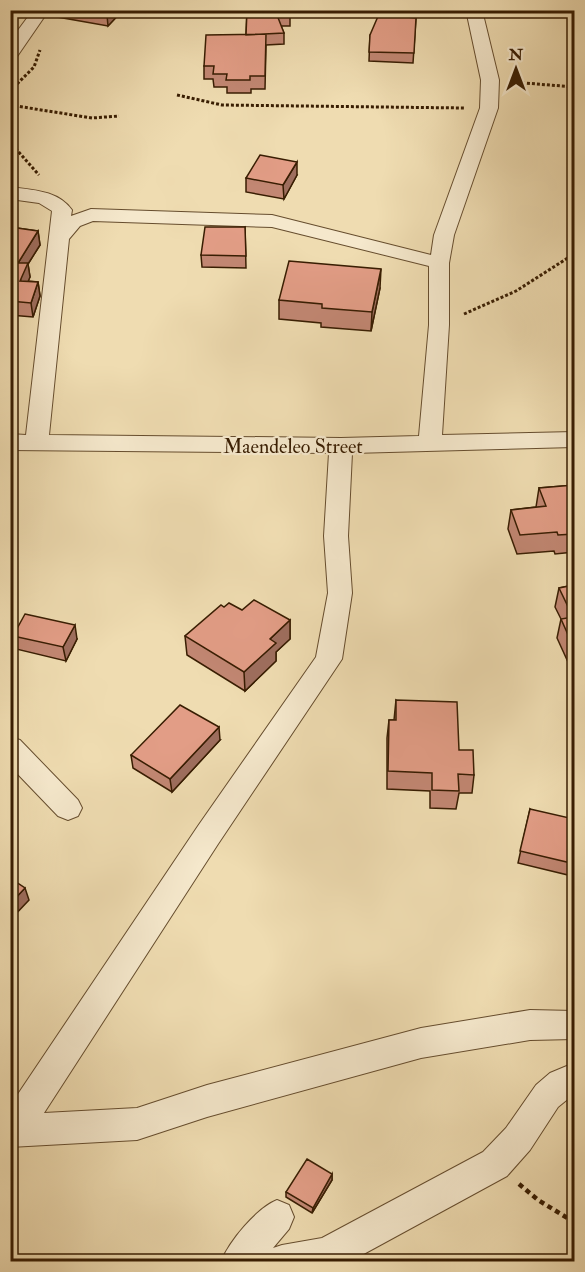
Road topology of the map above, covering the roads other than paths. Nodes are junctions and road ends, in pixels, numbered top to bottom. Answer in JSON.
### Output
{"nodes":[{"id":1,"x":41,"y":10,"type":"edge"},
{"id":2,"x":474,"y":10,"type":"edge"},
{"id":3,"x":10,"y":54,"type":"edge"},
{"id":4,"x":10,"y":194,"type":"edge"},
{"id":5,"x":59,"y":238,"type":"junction"},
{"id":6,"x":439,"y":262,"type":"junction"},
{"id":7,"x":574,"y":440,"type":"edge"},
{"id":8,"x":37,"y":441,"type":"junction"},
{"id":9,"x":10,"y":442,"type":"edge"},
{"id":10,"x":430,"y":444,"type":"junction"},
{"id":11,"x":341,"y":446,"type":"junction"},
{"id":12,"x":10,"y":748,"type":"edge"},
{"id":13,"x":68,"y":808,"type":"dead end"},
{"id":14,"x":574,"y":1025,"type":"edge"},
{"id":15,"x":574,"y":1078,"type":"edge"},
{"id":16,"x":12,"y":1131,"type":"edge"},
{"id":17,"x":277,"y":1217,"type":"dead end"},
{"id":18,"x":238,"y":1262,"type":"edge"},
{"id":19,"x":282,"y":1262,"type":"edge"}],
"edges":[{"from":1,"to":3,"type":"street"},
{"from":2,"to":6,"type":"street"},
{"from":4,"to":5,"type":"street"},
{"from":5,"to":6,"type":"street"},
{"from":5,"to":8,"type":"street"},
{"from":6,"to":10,"type":"street"},
{"from":7,"to":10,"type":"street","name":"Maendeleo Street"},
{"from":8,"to":9,"type":"street","name":"Maendeleo Street"},
{"from":8,"to":11,"type":"street","name":"Maendeleo Street"},
{"from":10,"to":11,"type":"street","name":"Maendeleo Street"},
{"from":11,"to":16,"type":"street"},
{"from":12,"to":13,"type":"street"},
{"from":14,"to":16,"type":"street"},
{"from":15,"to":19,"type":"street"},
{"from":17,"to":18,"type":"street"}]}
